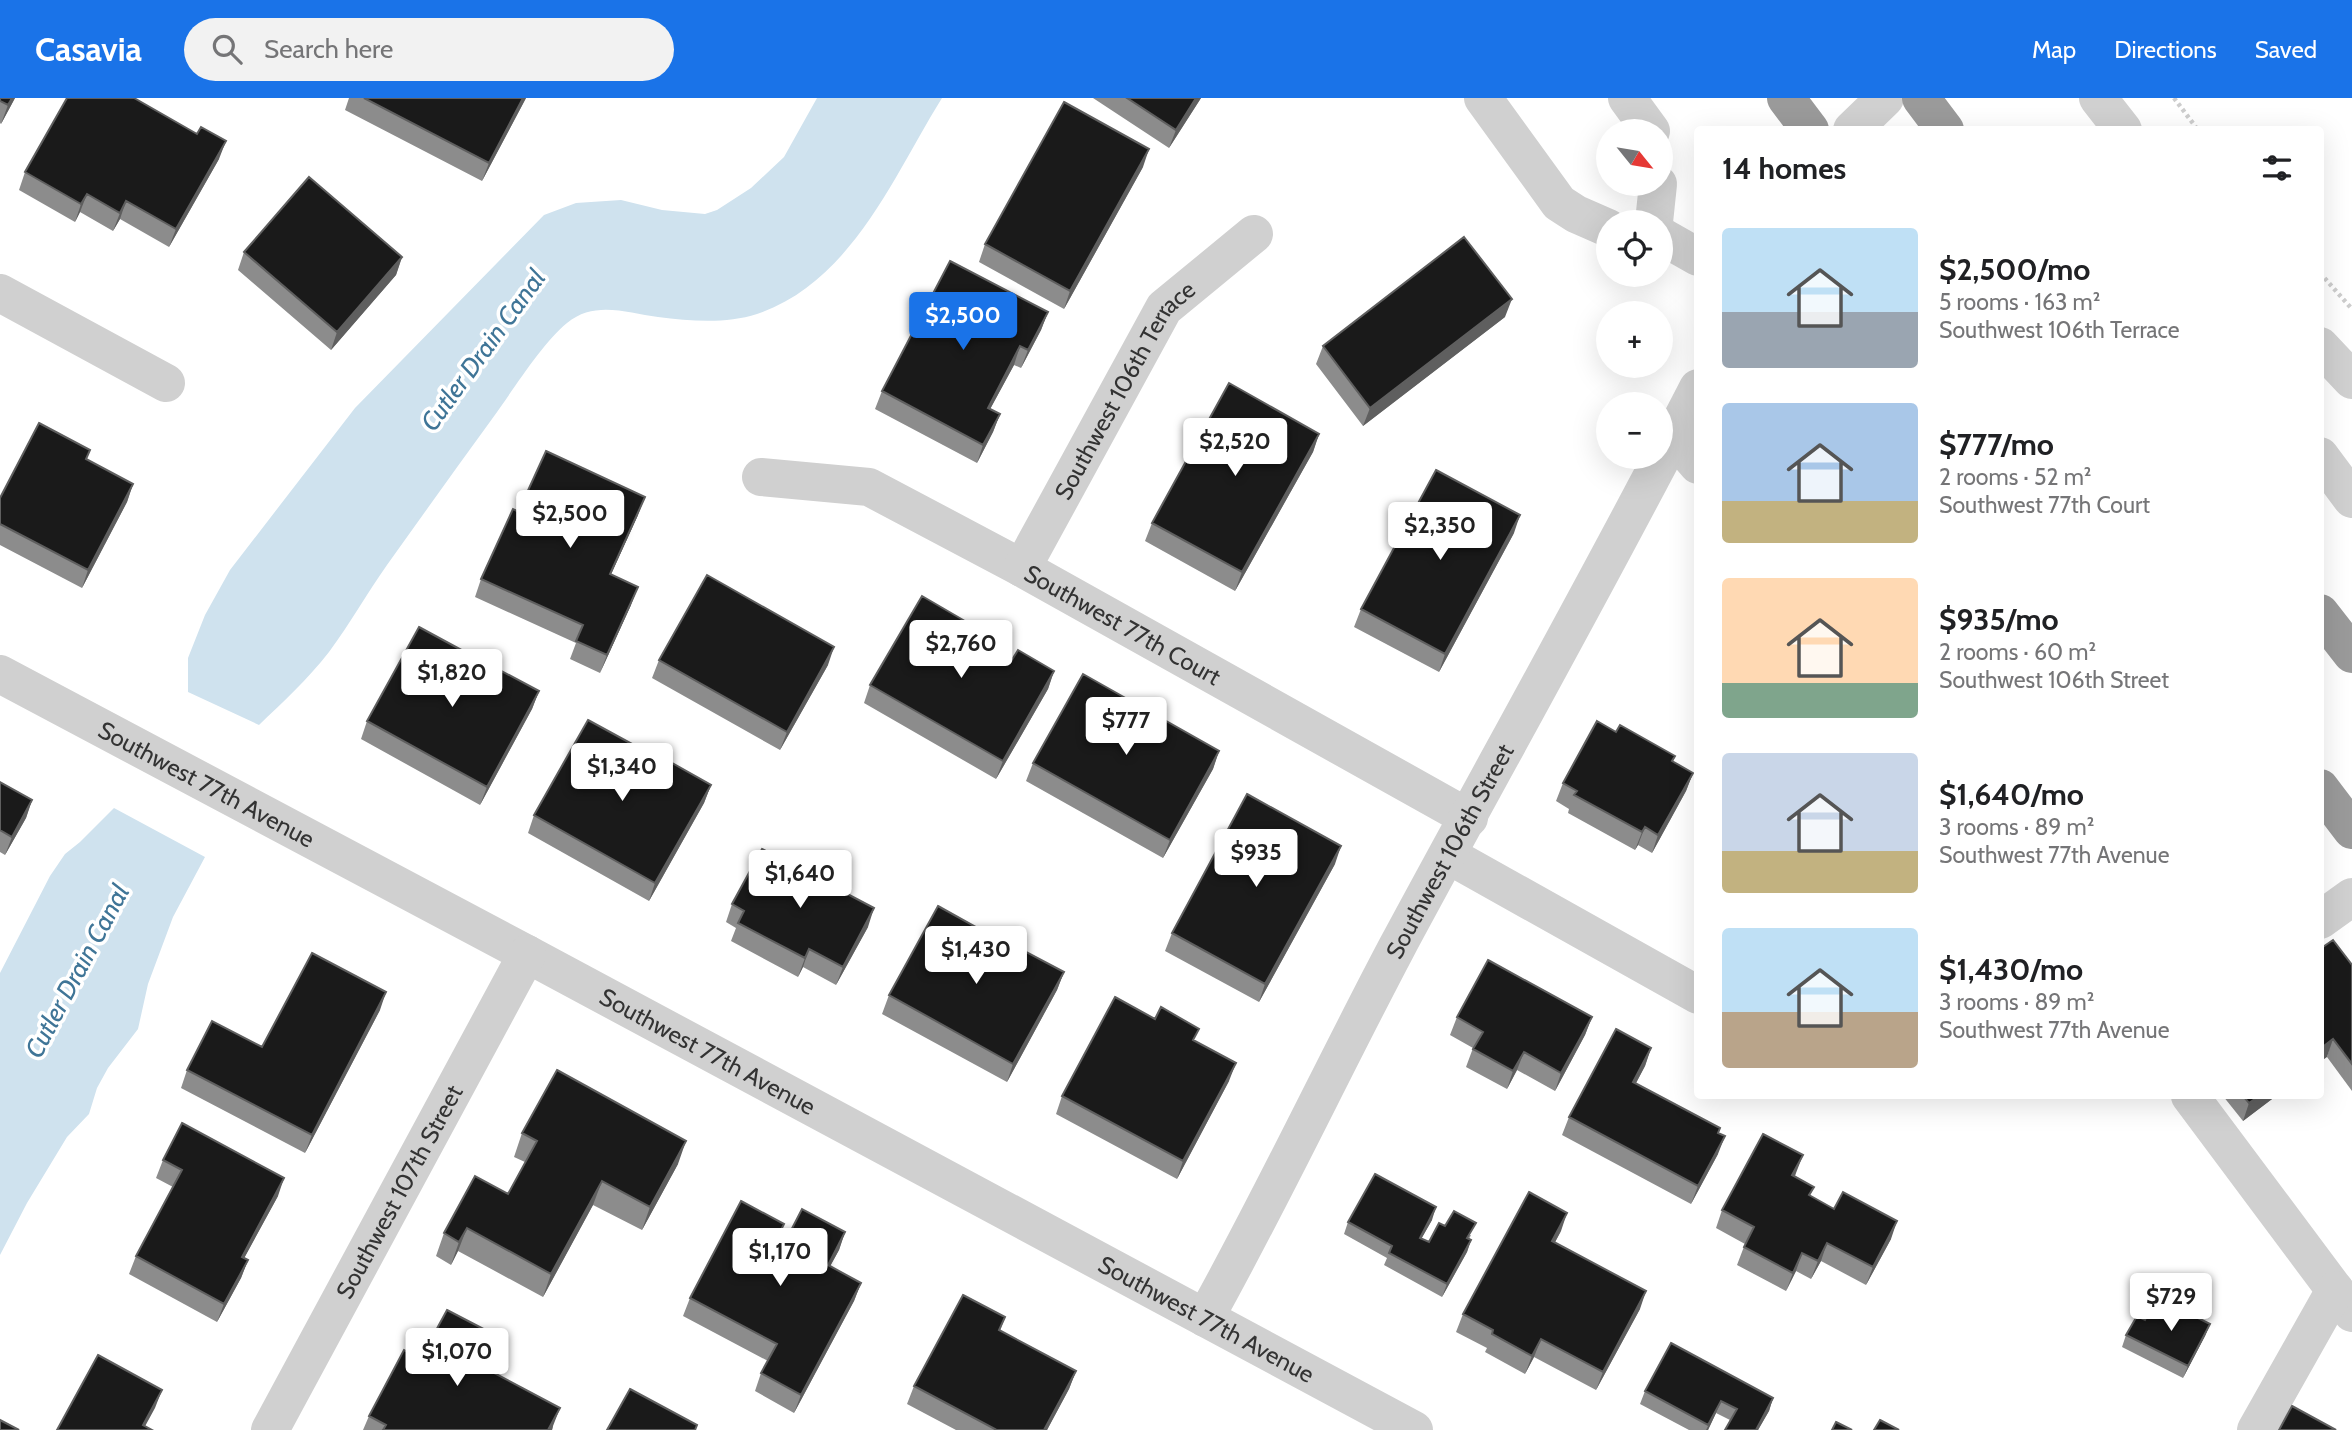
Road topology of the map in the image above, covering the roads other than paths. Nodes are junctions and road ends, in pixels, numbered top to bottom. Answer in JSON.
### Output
{"nodes":[{"id":1,"x":1483,"y":98,"type":"edge"},
{"id":2,"x":1627,"y":98,"type":"edge"},
{"id":3,"x":1786,"y":98,"type":"edge"},
{"id":4,"x":1885,"y":98,"type":"edge"},
{"id":5,"x":1921,"y":98,"type":"edge"},
{"id":6,"x":2098,"y":98,"type":"edge"},
{"id":7,"x":1642,"y":119,"type":"edge"},
{"id":8,"x":1807,"y":126,"type":"edge"},
{"id":9,"x":1856,"y":126,"type":"edge"},
{"id":10,"x":1942,"y":126,"type":"edge"},
{"id":11,"x":2120,"y":126,"type":"edge"},
{"id":12,"x":1596,"y":223,"type":"edge"},
{"id":13,"x":1254,"y":234,"type":"dead end"},
{"id":14,"x":0,"y":293,"type":"edge"},
{"id":15,"x":2324,"y":350,"type":"edge"},
{"id":16,"x":2352,"y":380,"type":"edge"},
{"id":17,"x":166,"y":383,"type":"dead end"},
{"id":18,"x":1694,"y":396,"type":"edge"},
{"id":19,"x":1673,"y":436,"type":"joint"},
{"id":20,"x":1694,"y":460,"type":"edge"},
{"id":21,"x":2324,"y":461,"type":"edge"},
{"id":22,"x":1655,"y":469,"type":"edge"},
{"id":23,"x":761,"y":477,"type":"dead end"},
{"id":24,"x":2352,"y":499,"type":"edge"},
{"id":25,"x":1022,"y":568,"type":"junction"},
{"id":26,"x":2324,"y":618,"type":"edge"},
{"id":27,"x":2352,"y":654,"type":"edge"},
{"id":28,"x":0,"y":674,"type":"edge"},
{"id":29,"x":2324,"y":793,"type":"edge"},
{"id":30,"x":1469,"y":818,"type":"junction"},
{"id":31,"x":2352,"y":830,"type":"edge"},
{"id":32,"x":1448,"y":855,"type":"junction"},
{"id":33,"x":2352,"y":897,"type":"edge"},
{"id":34,"x":2324,"y":918,"type":"edge"},
{"id":35,"x":527,"y":954,"type":"junction"},
{"id":36,"x":1694,"y":993,"type":"edge"},
{"id":37,"x":2192,"y":1099,"type":"edge"},
{"id":38,"x":2344,"y":1301,"type":"edge"},
{"id":39,"x":1205,"y":1318,"type":"junction"},
{"id":40,"x":270,"y":1430,"type":"edge"},
{"id":41,"x":1414,"y":1430,"type":"edge"},
{"id":42,"x":2256,"y":1430,"type":"edge"}],
"edges":[{"from":1,"to":12,"type":"street"},
{"from":2,"to":7,"type":"street"},
{"from":3,"to":8,"type":"highway"},
{"from":4,"to":9,"type":"street"},
{"from":5,"to":10,"type":"highway"},
{"from":6,"to":11,"type":"street"},
{"from":13,"to":25,"type":"street","name":"Southwest 106th Terrace"},
{"from":14,"to":17,"type":"street"},
{"from":15,"to":16,"type":"street"},
{"from":18,"to":19,"type":"street","name":"Southwest 106th Street"},
{"from":19,"to":20,"type":"street"},
{"from":21,"to":24,"type":"street"},
{"from":22,"to":30,"type":"street","name":"Southwest 106th Street"},
{"from":23,"to":25,"type":"street","name":"Southwest 77th Court"},
{"from":25,"to":30,"type":"street","name":"Southwest 77th Court"},
{"from":26,"to":27,"type":"highway"},
{"from":28,"to":35,"type":"street","name":"Southwest 77th Avenue"},
{"from":29,"to":31,"type":"highway"},
{"from":30,"to":32,"type":"street","name":"Southwest 106th Street"},
{"from":32,"to":36,"type":"street"},
{"from":32,"to":39,"type":"street","name":"Southwest 106th Street"},
{"from":33,"to":34,"type":"street"},
{"from":35,"to":39,"type":"street","name":"Southwest 77th Avenue"},
{"from":35,"to":40,"type":"street","name":"Southwest 107th Street"},
{"from":37,"to":38,"type":"street"},
{"from":38,"to":42,"type":"street"},
{"from":39,"to":41,"type":"street","name":"Southwest 77th Avenue"}]}
